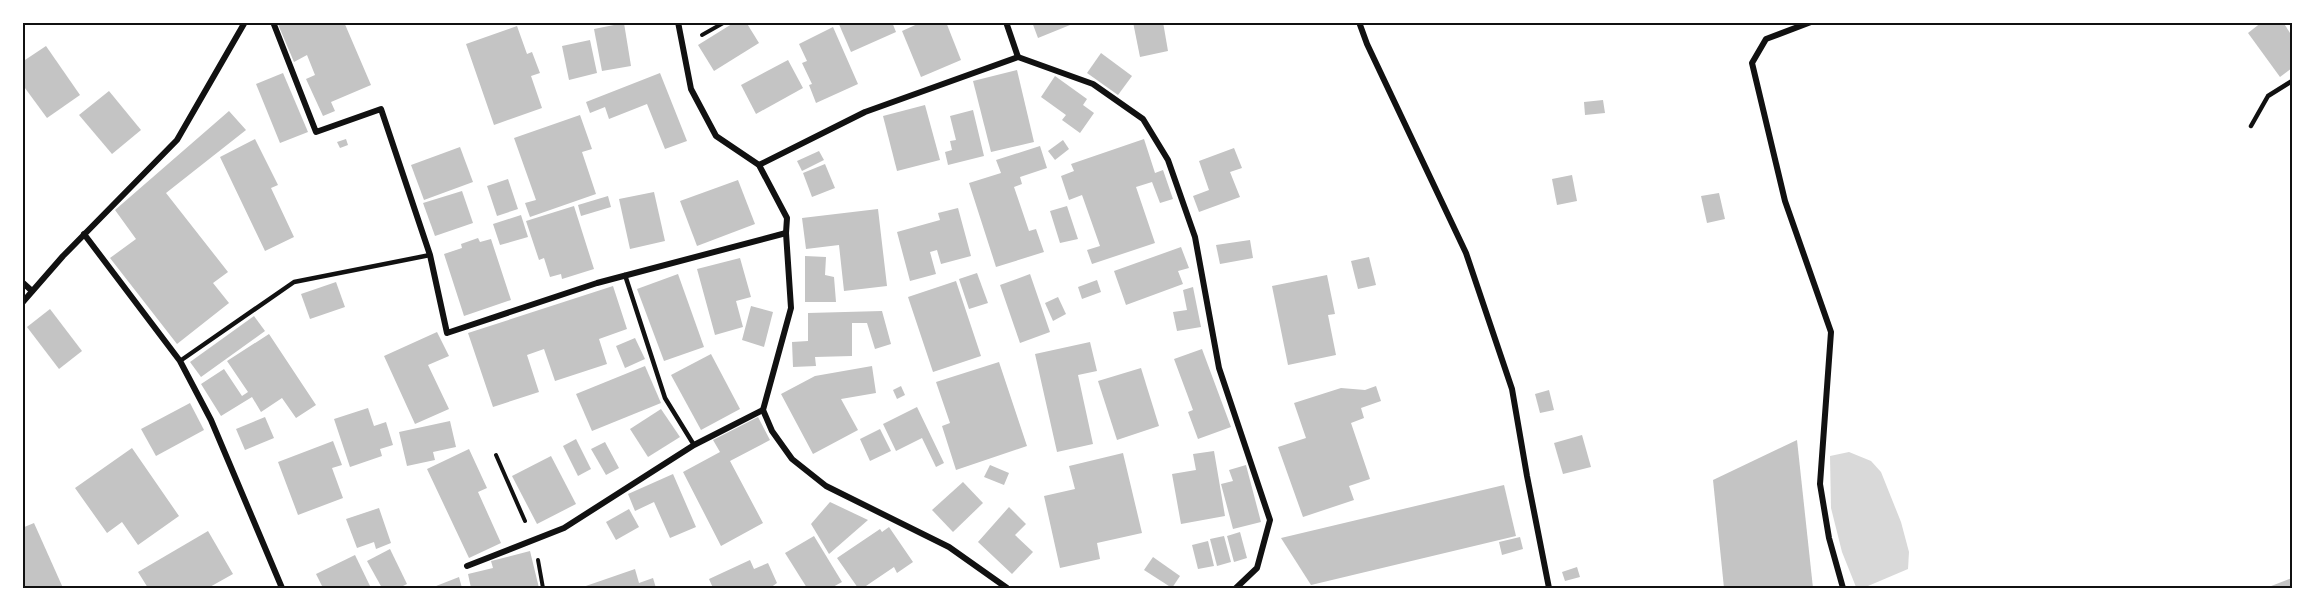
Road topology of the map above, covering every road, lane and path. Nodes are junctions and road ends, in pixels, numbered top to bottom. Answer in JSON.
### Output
{"nodes":[{"id":1,"x":244,"y":22,"type":"edge"},
{"id":2,"x":273,"y":22,"type":"edge"},
{"id":3,"x":678,"y":22,"type":"edge"},
{"id":4,"x":1006,"y":22,"type":"edge"},
{"id":5,"x":1359,"y":22,"type":"edge"},
{"id":6,"x":1811,"y":22,"type":"edge"},
{"id":7,"x":1018,"y":57,"type":"junction"},
{"id":8,"x":2292,"y":81,"type":"edge"},
{"id":9,"x":2251,"y":126,"type":"dead end"},
{"id":10,"x":759,"y":165,"type":"junction"},
{"id":11,"x":786,"y":233,"type":"junction"},
{"id":12,"x":84,"y":234,"type":"junction"},
{"id":13,"x":430,"y":255,"type":"junction"},
{"id":14,"x":625,"y":275,"type":"junction"},
{"id":15,"x":22,"y":282,"type":"edge"},
{"id":16,"x":32,"y":291,"type":"junction"},
{"id":17,"x":22,"y":303,"type":"edge"},
{"id":18,"x":180,"y":361,"type":"junction"},
{"id":19,"x":763,"y":410,"type":"junction"},
{"id":20,"x":694,"y":445,"type":"junction"},
{"id":21,"x":467,"y":566,"type":"dead end"},
{"id":22,"x":282,"y":588,"type":"edge"},
{"id":23,"x":1007,"y":588,"type":"edge"},
{"id":24,"x":1236,"y":588,"type":"edge"},
{"id":25,"x":1549,"y":588,"type":"edge"},
{"id":26,"x":1843,"y":588,"type":"edge"}],
"edges":[{"from":1,"to":12,"type":"street"},
{"from":2,"to":13,"type":"street"},
{"from":3,"to":10,"type":"street"},
{"from":4,"to":7,"type":"street"},
{"from":5,"to":25,"type":"street"},
{"from":6,"to":26,"type":"street"},
{"from":7,"to":10,"type":"street"},
{"from":7,"to":24,"type":"street"},
{"from":8,"to":9,"type":"lane"},
{"from":10,"to":11,"type":"street"},
{"from":11,"to":14,"type":"street"},
{"from":11,"to":19,"type":"street"},
{"from":12,"to":16,"type":"street"},
{"from":12,"to":18,"type":"street"},
{"from":13,"to":14,"type":"street"},
{"from":13,"to":18,"type":"lane"},
{"from":14,"to":20,"type":"lane"},
{"from":15,"to":16,"type":"street"},
{"from":16,"to":17,"type":"street"},
{"from":18,"to":22,"type":"street"},
{"from":19,"to":20,"type":"street"},
{"from":19,"to":23,"type":"street"},
{"from":20,"to":21,"type":"street"}]}
